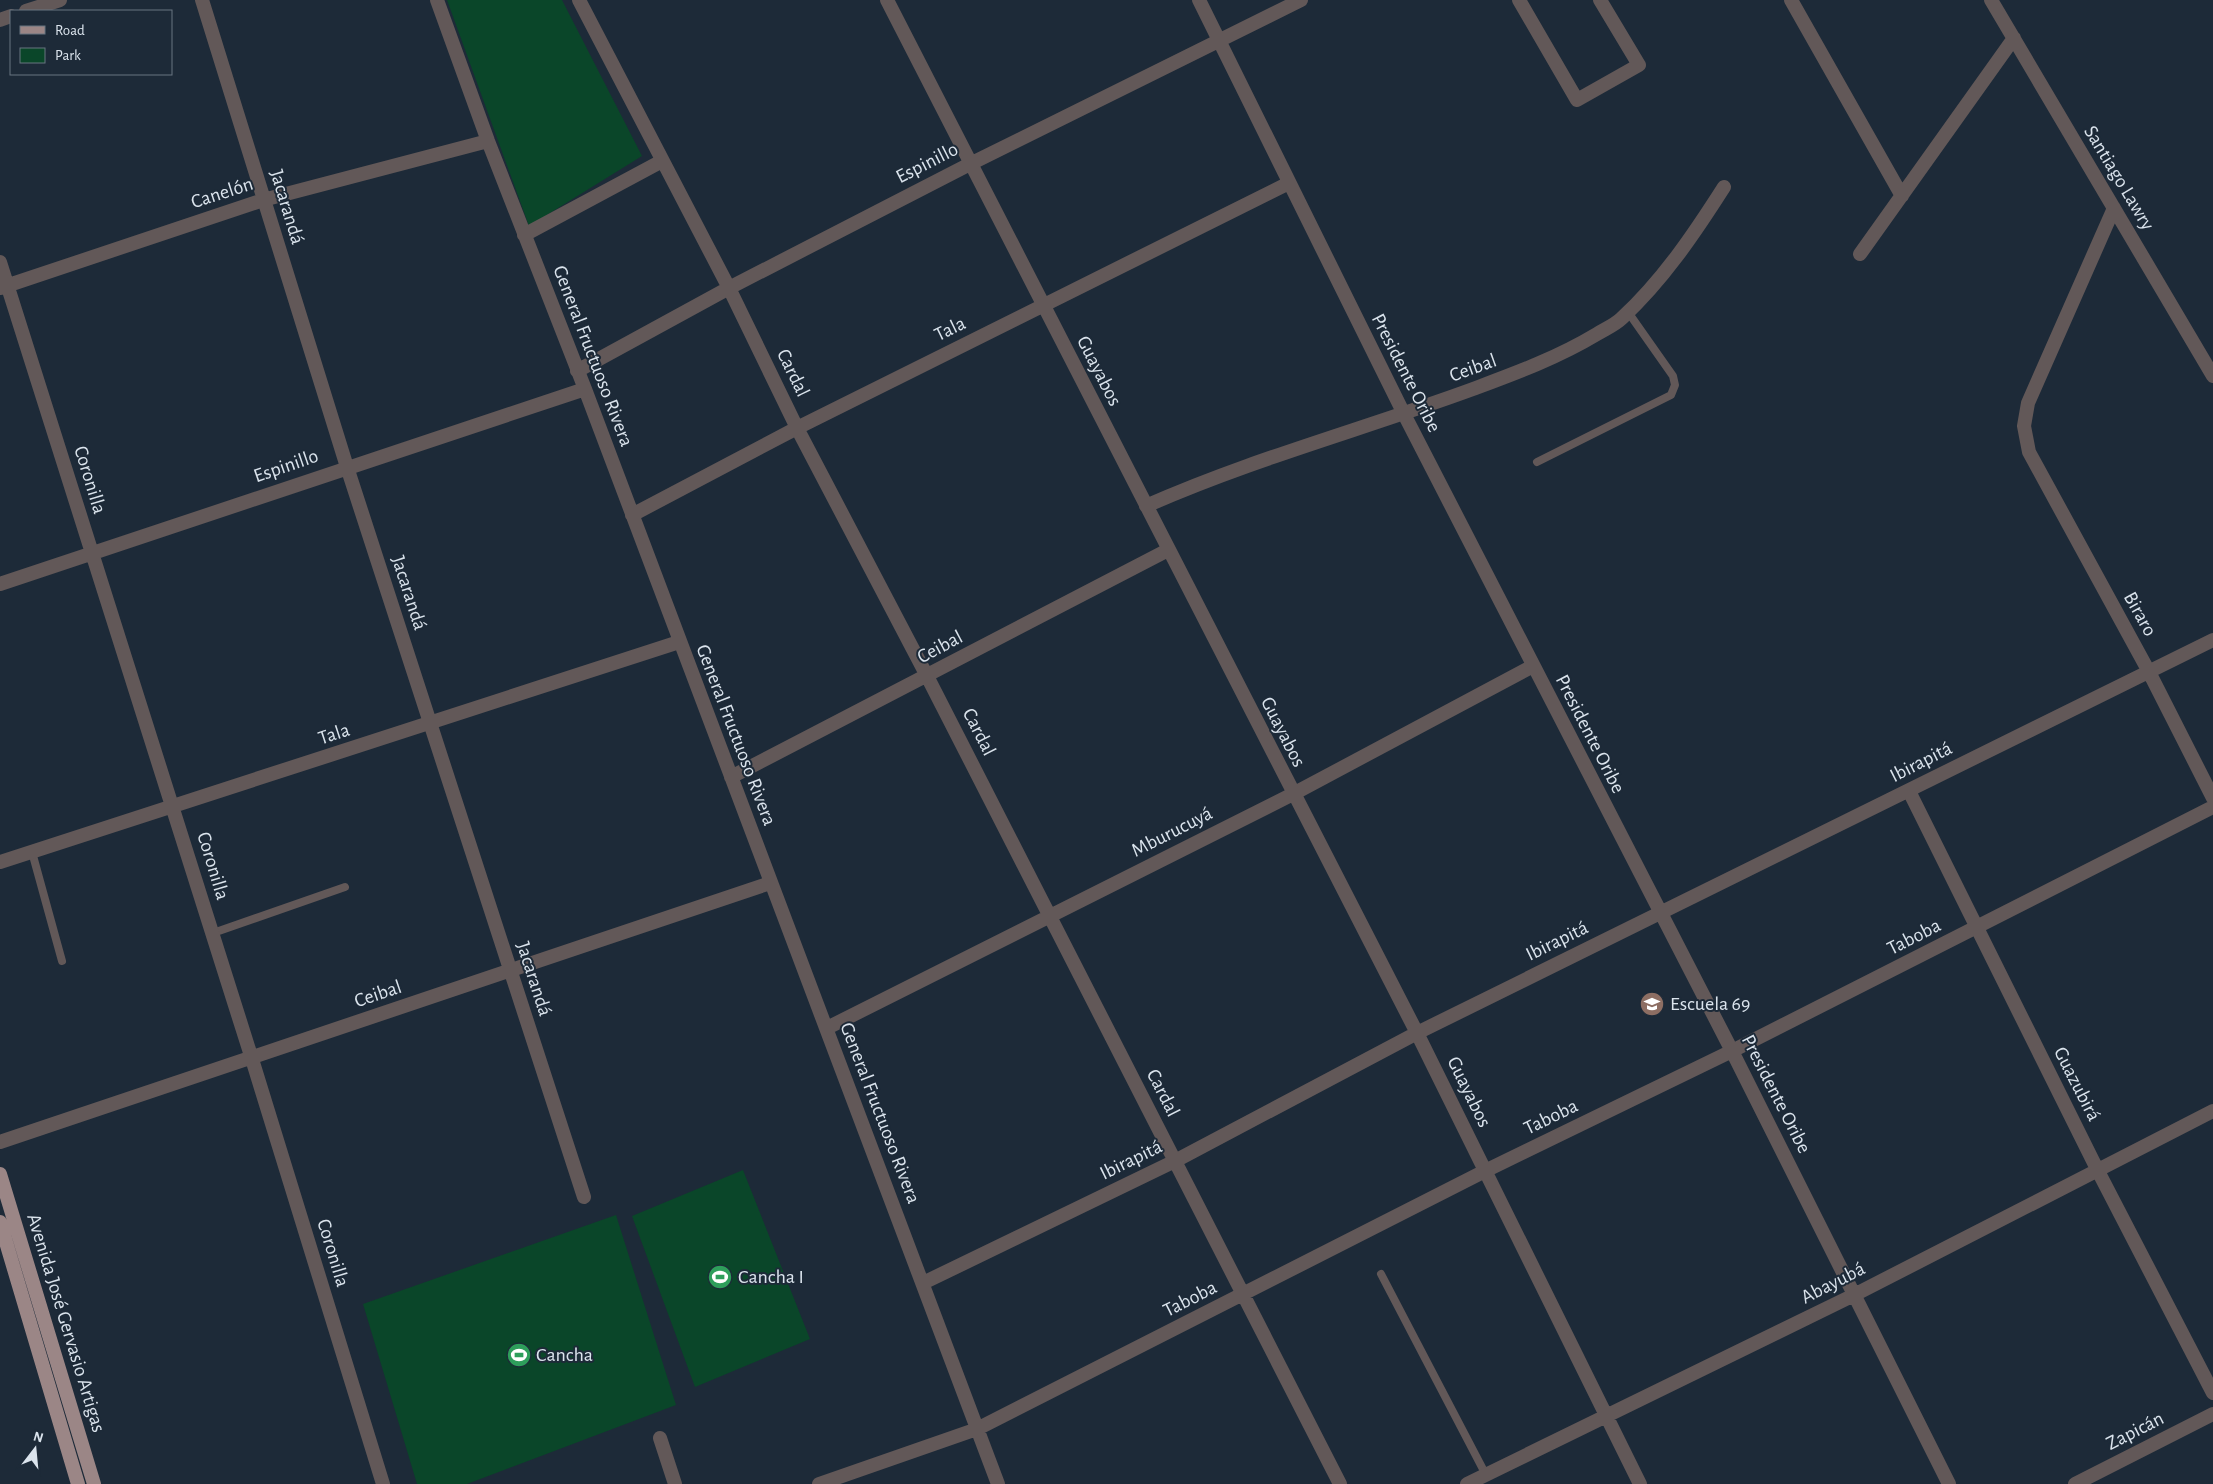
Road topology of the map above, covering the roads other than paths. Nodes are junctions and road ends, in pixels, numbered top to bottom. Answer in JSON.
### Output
{"nodes":[{"id":1,"x":60,"y":0,"type":"edge"},
{"id":2,"x":202,"y":0,"type":"edge"},
{"id":3,"x":437,"y":0,"type":"edge"},
{"id":4,"x":579,"y":0,"type":"edge"},
{"id":5,"x":887,"y":0,"type":"edge"},
{"id":6,"x":1199,"y":0,"type":"edge"},
{"id":7,"x":1301,"y":0,"type":"edge"},
{"id":8,"x":1600,"y":0,"type":"edge"},
{"id":9,"x":1791,"y":0,"type":"edge"},
{"id":10,"x":1991,"y":0,"type":"edge"},
{"id":11,"x":1524,"y":2,"type":"edge"},
{"id":12,"x":29,"y":10,"type":"edge"},
{"id":13,"x":2014,"y":38,"type":"junction"},
{"id":14,"x":1220,"y":42,"type":"junction"},
{"id":15,"x":488,"y":141,"type":"junction"},
{"id":16,"x":662,"y":161,"type":"junction"},
{"id":17,"x":970,"y":164,"type":"junction"},
{"id":18,"x":1289,"y":183,"type":"junction"},
{"id":19,"x":1724,"y":188,"type":"dead end"},
{"id":20,"x":1902,"y":196,"type":"junction"},
{"id":21,"x":264,"y":200,"type":"junction"},
{"id":22,"x":2114,"y":208,"type":"junction"},
{"id":23,"x":524,"y":235,"type":"junction"},
{"id":24,"x":1860,"y":254,"type":"dead end"},
{"id":25,"x":0,"y":262,"type":"edge"},
{"id":26,"x":4,"y":286,"type":"edge"},
{"id":27,"x":729,"y":288,"type":"junction"},
{"id":28,"x":1043,"y":305,"type":"junction"},
{"id":29,"x":1628,"y":312,"type":"junction"},
{"id":30,"x":577,"y":371,"type":"junction"},
{"id":31,"x":2213,"y":376,"type":"edge"},
{"id":32,"x":585,"y":389,"type":"junction"},
{"id":33,"x":1404,"y":414,"type":"junction"},
{"id":34,"x":797,"y":428,"type":"junction"},
{"id":35,"x":1537,"y":462,"type":"dead end"},
{"id":36,"x":347,"y":467,"type":"junction"},
{"id":37,"x":1146,"y":506,"type":"junction"},
{"id":38,"x":632,"y":515,"type":"junction"},
{"id":39,"x":1168,"y":550,"type":"junction"},
{"id":40,"x":92,"y":553,"type":"junction"},
{"id":41,"x":0,"y":584,"type":"edge"},
{"id":42,"x":2213,"y":640,"type":"edge"},
{"id":43,"x":679,"y":642,"type":"junction"},
{"id":44,"x":1533,"y":666,"type":"junction"},
{"id":45,"x":2148,"y":670,"type":"junction"},
{"id":46,"x":927,"y":676,"type":"junction"},
{"id":47,"x":431,"y":724,"type":"junction"},
{"id":48,"x":731,"y":777,"type":"junction"},
{"id":49,"x":1909,"y":791,"type":"junction"},
{"id":50,"x":1293,"y":794,"type":"junction"},
{"id":51,"x":2213,"y":798,"type":"edge"},
{"id":52,"x":173,"y":806,"type":"junction"},
{"id":53,"x":2213,"y":807,"type":"edge"},
{"id":54,"x":32,"y":852,"type":"junction"},
{"id":55,"x":0,"y":862,"type":"edge"},
{"id":56,"x":770,"y":883,"type":"junction"},
{"id":57,"x":345,"y":886,"type":"dead end"},
{"id":58,"x":1659,"y":912,"type":"junction"},
{"id":59,"x":1050,"y":917,"type":"junction"},
{"id":60,"x":1977,"y":928,"type":"junction"},
{"id":61,"x":213,"y":933,"type":"junction"},
{"id":62,"x":62,"y":961,"type":"dead end"},
{"id":63,"x":510,"y":970,"type":"junction"},
{"id":64,"x":827,"y":1028,"type":"junction"},
{"id":65,"x":1417,"y":1033,"type":"junction"},
{"id":66,"x":1732,"y":1051,"type":"junction"},
{"id":67,"x":252,"y":1058,"type":"junction"},
{"id":68,"x":2213,"y":1111,"type":"edge"},
{"id":69,"x":0,"y":1142,"type":"edge"},
{"id":70,"x":1175,"y":1161,"type":"junction"},
{"id":71,"x":1485,"y":1171,"type":"junction"},
{"id":72,"x":2098,"y":1171,"type":"junction"},
{"id":73,"x":0,"y":1174,"type":"edge"},
{"id":74,"x":584,"y":1197,"type":"dead end"},
{"id":75,"x":0,"y":1222,"type":"edge"},
{"id":76,"x":1381,"y":1274,"type":"dead end"},
{"id":77,"x":923,"y":1283,"type":"junction"},
{"id":78,"x":1243,"y":1295,"type":"junction"},
{"id":79,"x":1854,"y":1295,"type":"junction"},
{"id":80,"x":2213,"y":1393,"type":"edge"},
{"id":81,"x":2213,"y":1414,"type":"edge"},
{"id":82,"x":1607,"y":1417,"type":"junction"},
{"id":83,"x":977,"y":1429,"type":"junction"},
{"id":84,"x":660,"y":1438,"type":"dead end"},
{"id":85,"x":1486,"y":1475,"type":"junction"},
{"id":86,"x":78,"y":1484,"type":"edge"},
{"id":87,"x":94,"y":1484,"type":"edge"},
{"id":88,"x":383,"y":1484,"type":"edge"},
{"id":89,"x":675,"y":1484,"type":"edge"},
{"id":90,"x":819,"y":1484,"type":"edge"},
{"id":91,"x":998,"y":1484,"type":"edge"},
{"id":92,"x":1340,"y":1484,"type":"edge"},
{"id":93,"x":1467,"y":1484,"type":"edge"},
{"id":94,"x":1640,"y":1484,"type":"edge"},
{"id":95,"x":1949,"y":1484,"type":"edge"},
{"id":96,"x":2076,"y":1484,"type":"edge"}],
"edges":[{"from":1,"to":12,"type":"street"},
{"from":2,"to":21,"type":"street","name":"Jacarandá"},
{"from":3,"to":15,"type":"street","name":"General Fructuoso Rivera"},
{"from":4,"to":16,"type":"street","name":"Cardal"},
{"from":5,"to":17,"type":"street","name":"Guayabos"},
{"from":6,"to":14,"type":"street","name":"Presidente Oribe"},
{"from":7,"to":14,"type":"street","name":"Espinillo"},
{"from":8,"to":11,"type":"street"},
{"from":9,"to":20,"type":"street"},
{"from":10,"to":13,"type":"street","name":"Santiago Lawry"},
{"from":13,"to":20,"type":"street"},
{"from":13,"to":22,"type":"street","name":"Santiago Lawry"},
{"from":14,"to":17,"type":"street","name":"Espinillo"},
{"from":14,"to":18,"type":"street","name":"Presidente Oribe"},
{"from":15,"to":21,"type":"street","name":"Canelón"},
{"from":15,"to":23,"type":"street","name":"General Fructuoso Rivera"},
{"from":16,"to":23,"type":"street"},
{"from":16,"to":27,"type":"street","name":"Cardal"},
{"from":17,"to":27,"type":"street","name":"Espinillo"},
{"from":17,"to":28,"type":"street","name":"Guayabos"},
{"from":18,"to":28,"type":"street","name":"Tala"},
{"from":18,"to":33,"type":"street","name":"Presidente Oribe"},
{"from":19,"to":29,"type":"street","name":"Ceibal"},
{"from":20,"to":24,"type":"street"},
{"from":21,"to":26,"type":"street","name":"Canelón"},
{"from":21,"to":36,"type":"street","name":"Jacarandá"},
{"from":22,"to":31,"type":"street","name":"Santiago Lawry"},
{"from":22,"to":45,"type":"street","name":"Biraro"},
{"from":23,"to":30,"type":"street","name":"General Fructuoso Rivera"},
{"from":25,"to":26,"type":"street","name":"Coronilla"},
{"from":26,"to":40,"type":"street","name":"Coronilla"},
{"from":27,"to":30,"type":"street","name":"Espinillo"},
{"from":27,"to":34,"type":"street","name":"Cardal"},
{"from":28,"to":34,"type":"street","name":"Tala"},
{"from":28,"to":37,"type":"street","name":"Guayabos"},
{"from":29,"to":33,"type":"street","name":"Ceibal"},
{"from":29,"to":35,"type":"lane"},
{"from":30,"to":32,"type":"street","name":"General Fructuoso Rivera"},
{"from":32,"to":36,"type":"street","name":"Espinillo"},
{"from":32,"to":38,"type":"street","name":"General Fructuoso Rivera"},
{"from":33,"to":37,"type":"street","name":"Ceibal"},
{"from":33,"to":44,"type":"street","name":"Presidente Oribe"},
{"from":34,"to":38,"type":"street","name":"Tala"},
{"from":34,"to":46,"type":"street","name":"Cardal"},
{"from":36,"to":40,"type":"street","name":"Espinillo"},
{"from":36,"to":47,"type":"street","name":"Jacarandá"},
{"from":37,"to":39,"type":"street","name":"Guayabos"},
{"from":38,"to":43,"type":"street","name":"General Fructuoso Rivera"},
{"from":39,"to":46,"type":"street","name":"Ceibal"},
{"from":39,"to":50,"type":"street","name":"Guayabos"},
{"from":40,"to":41,"type":"street","name":"Espinillo"},
{"from":40,"to":52,"type":"street","name":"Coronilla"},
{"from":42,"to":45,"type":"street","name":"Ibirapitá"},
{"from":43,"to":47,"type":"street","name":"Tala"},
{"from":43,"to":48,"type":"street","name":"General Fructuoso Rivera"},
{"from":44,"to":50,"type":"street","name":"Mburucuyá"},
{"from":44,"to":58,"type":"street","name":"Presidente Oribe"},
{"from":45,"to":49,"type":"street","name":"Ibirapitá"},
{"from":45,"to":51,"type":"street","name":"Biraro"},
{"from":46,"to":48,"type":"street","name":"Ceibal"},
{"from":46,"to":59,"type":"street","name":"Cardal"},
{"from":47,"to":52,"type":"street","name":"Tala"},
{"from":47,"to":63,"type":"street","name":"Jacarandá"},
{"from":48,"to":56,"type":"street","name":"General Fructuoso Rivera"},
{"from":49,"to":58,"type":"street","name":"Ibirapitá"},
{"from":49,"to":60,"type":"street","name":"Guazubirá"},
{"from":50,"to":59,"type":"street","name":"Mburucuyá"},
{"from":50,"to":65,"type":"street","name":"Guayabos"},
{"from":52,"to":54,"type":"street","name":"Tala"},
{"from":52,"to":61,"type":"street","name":"Coronilla"},
{"from":53,"to":60,"type":"street","name":"Taboba"},
{"from":54,"to":55,"type":"street","name":"Tala"},
{"from":54,"to":62,"type":"lane"},
{"from":56,"to":63,"type":"street","name":"Ceibal"},
{"from":56,"to":64,"type":"street","name":"General Fructuoso Rivera"},
{"from":57,"to":61,"type":"lane"},
{"from":58,"to":65,"type":"street","name":"Ibirapitá"},
{"from":58,"to":66,"type":"street","name":"Presidente Oribe"},
{"from":59,"to":64,"type":"street","name":"Mburucuyá"},
{"from":59,"to":70,"type":"street","name":"Cardal"},
{"from":60,"to":66,"type":"street","name":"Taboba"},
{"from":60,"to":72,"type":"street","name":"Guazubirá"},
{"from":61,"to":67,"type":"street","name":"Coronilla"},
{"from":63,"to":67,"type":"street","name":"Ceibal"},
{"from":63,"to":74,"type":"street","name":"Jacarandá"},
{"from":64,"to":77,"type":"street","name":"General Fructuoso Rivera"},
{"from":65,"to":70,"type":"street","name":"Ibirapitá"},
{"from":65,"to":71,"type":"street","name":"Guayabos"},
{"from":66,"to":71,"type":"street","name":"Taboba"},
{"from":66,"to":79,"type":"street","name":"Presidente Oribe"},
{"from":67,"to":69,"type":"street","name":"Ceibal"},
{"from":67,"to":88,"type":"street","name":"Coronilla"},
{"from":68,"to":72,"type":"street","name":"Abayubá"},
{"from":70,"to":77,"type":"street","name":"Ibirapitá"},
{"from":70,"to":78,"type":"street","name":"Cardal"},
{"from":71,"to":78,"type":"street","name":"Taboba"},
{"from":71,"to":82,"type":"street","name":"Guayabos"},
{"from":72,"to":79,"type":"street","name":"Abayubá"},
{"from":72,"to":80,"type":"street","name":"Guazubirá"},
{"from":73,"to":87,"type":"main road","name":"Avenida José Gervasio Artigas"},
{"from":75,"to":86,"type":"main road","name":"Avenida José Gervasio Artigas"},
{"from":76,"to":85,"type":"lane"},
{"from":77,"to":83,"type":"street","name":"General Fructuoso Rivera"},
{"from":78,"to":83,"type":"street","name":"Taboba"},
{"from":78,"to":92,"type":"street","name":"Cardal"},
{"from":79,"to":82,"type":"street","name":"Abayubá"},
{"from":79,"to":95,"type":"street","name":"Presidente Oribe"},
{"from":81,"to":96,"type":"street","name":"Zapicán"},
{"from":82,"to":85,"type":"street","name":"Abayubá"},
{"from":82,"to":94,"type":"street","name":"Guayabos"},
{"from":83,"to":90,"type":"street","name":"Taboba"},
{"from":83,"to":91,"type":"street","name":"General Fructuoso Rivera"},
{"from":84,"to":89,"type":"street"},
{"from":85,"to":93,"type":"street","name":"Abayubá"}]}
